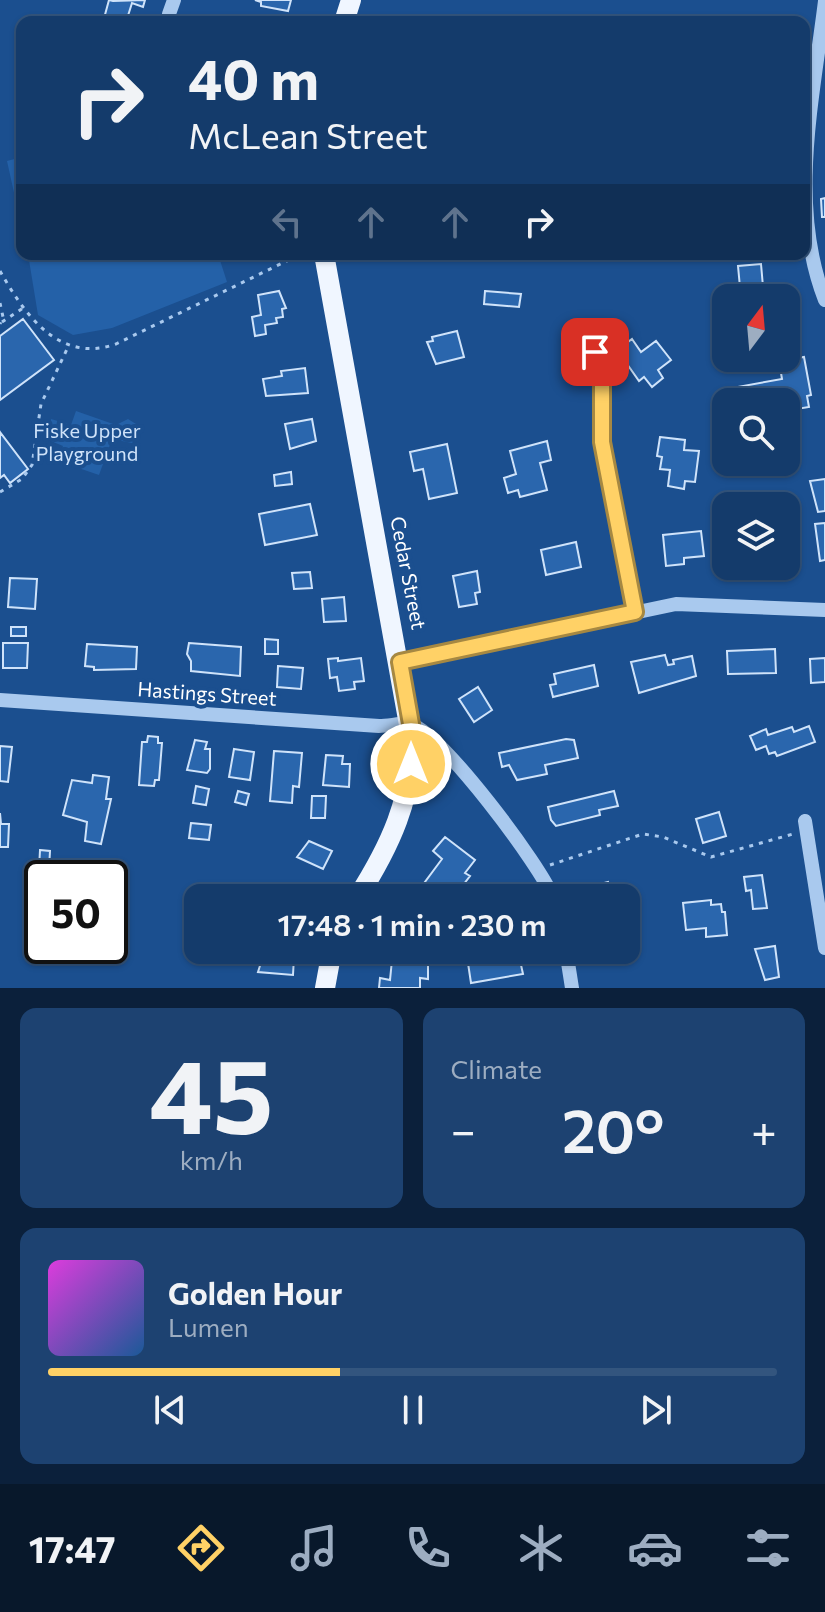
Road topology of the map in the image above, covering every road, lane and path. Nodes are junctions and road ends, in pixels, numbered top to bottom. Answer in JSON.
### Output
{"nodes":[{"id":1,"x":825,"y":1,"type":"edge"},
{"id":2,"x":810,"y":143,"type":"edge"},
{"id":3,"x":810,"y":235,"type":"edge"},
{"id":4,"x":289,"y":260,"type":"edge"},
{"id":5,"x":325,"y":260,"type":"edge"},
{"id":6,"x":0,"y":271,"type":"edge"},
{"id":7,"x":825,"y":300,"type":"edge"},
{"id":8,"x":0,"y":303,"type":"edge"},
{"id":9,"x":23,"y":308,"type":"junction"},
{"id":10,"x":1,"y":323,"type":"edge"},
{"id":11,"x":68,"y":346,"type":"junction"},
{"id":12,"x":595,"y":352,"type":"dead end"},
{"id":13,"x":0,"y":492,"type":"edge"},
{"id":14,"x":825,"y":610,"type":"edge"},
{"id":15,"x":635,"y":612,"type":"junction"},
{"id":16,"x":400,"y":662,"type":"junction"},
{"id":17,"x":0,"y":700,"type":"edge"},
{"id":18,"x":411,"y":724,"type":"junction"},
{"id":19,"x":805,"y":826,"type":"joint"},
{"id":20,"x":539,"y":869,"type":"junction"},
{"id":21,"x":366,"y":884,"type":"edge"},
{"id":22,"x":546,"y":884,"type":"edge"},
{"id":23,"x":825,"y":948,"type":"edge"},
{"id":24,"x":329,"y":964,"type":"edge"},
{"id":25,"x":568,"y":964,"type":"edge"},
{"id":26,"x":325,"y":988,"type":"edge"},
{"id":27,"x":572,"y":988,"type":"edge"}],
"edges":[{"from":1,"to":2,"type":"street"},
{"from":3,"to":7,"type":"street"},
{"from":4,"to":11,"type":"path"},
{"from":5,"to":16,"type":"main road","name":"Cedar Street"},
{"from":6,"to":9,"type":"path"},
{"from":8,"to":10,"type":"path"},
{"from":9,"to":10,"type":"path"},
{"from":9,"to":11,"type":"path"},
{"from":11,"to":13,"type":"path"},
{"from":12,"to":15,"type":"street"},
{"from":14,"to":15,"type":"street"},
{"from":15,"to":16,"type":"street"},
{"from":16,"to":18,"type":"main road","name":"Cedar Street"},
{"from":17,"to":18,"type":"street","name":"Hastings Street"},
{"from":18,"to":20,"type":"street"},
{"from":18,"to":21,"type":"main road","name":"Cedar Street"},
{"from":19,"to":20,"type":"path"},
{"from":19,"to":23,"type":"street"},
{"from":20,"to":22,"type":"street"},
{"from":24,"to":26,"type":"main road"},
{"from":25,"to":27,"type":"street"}]}
